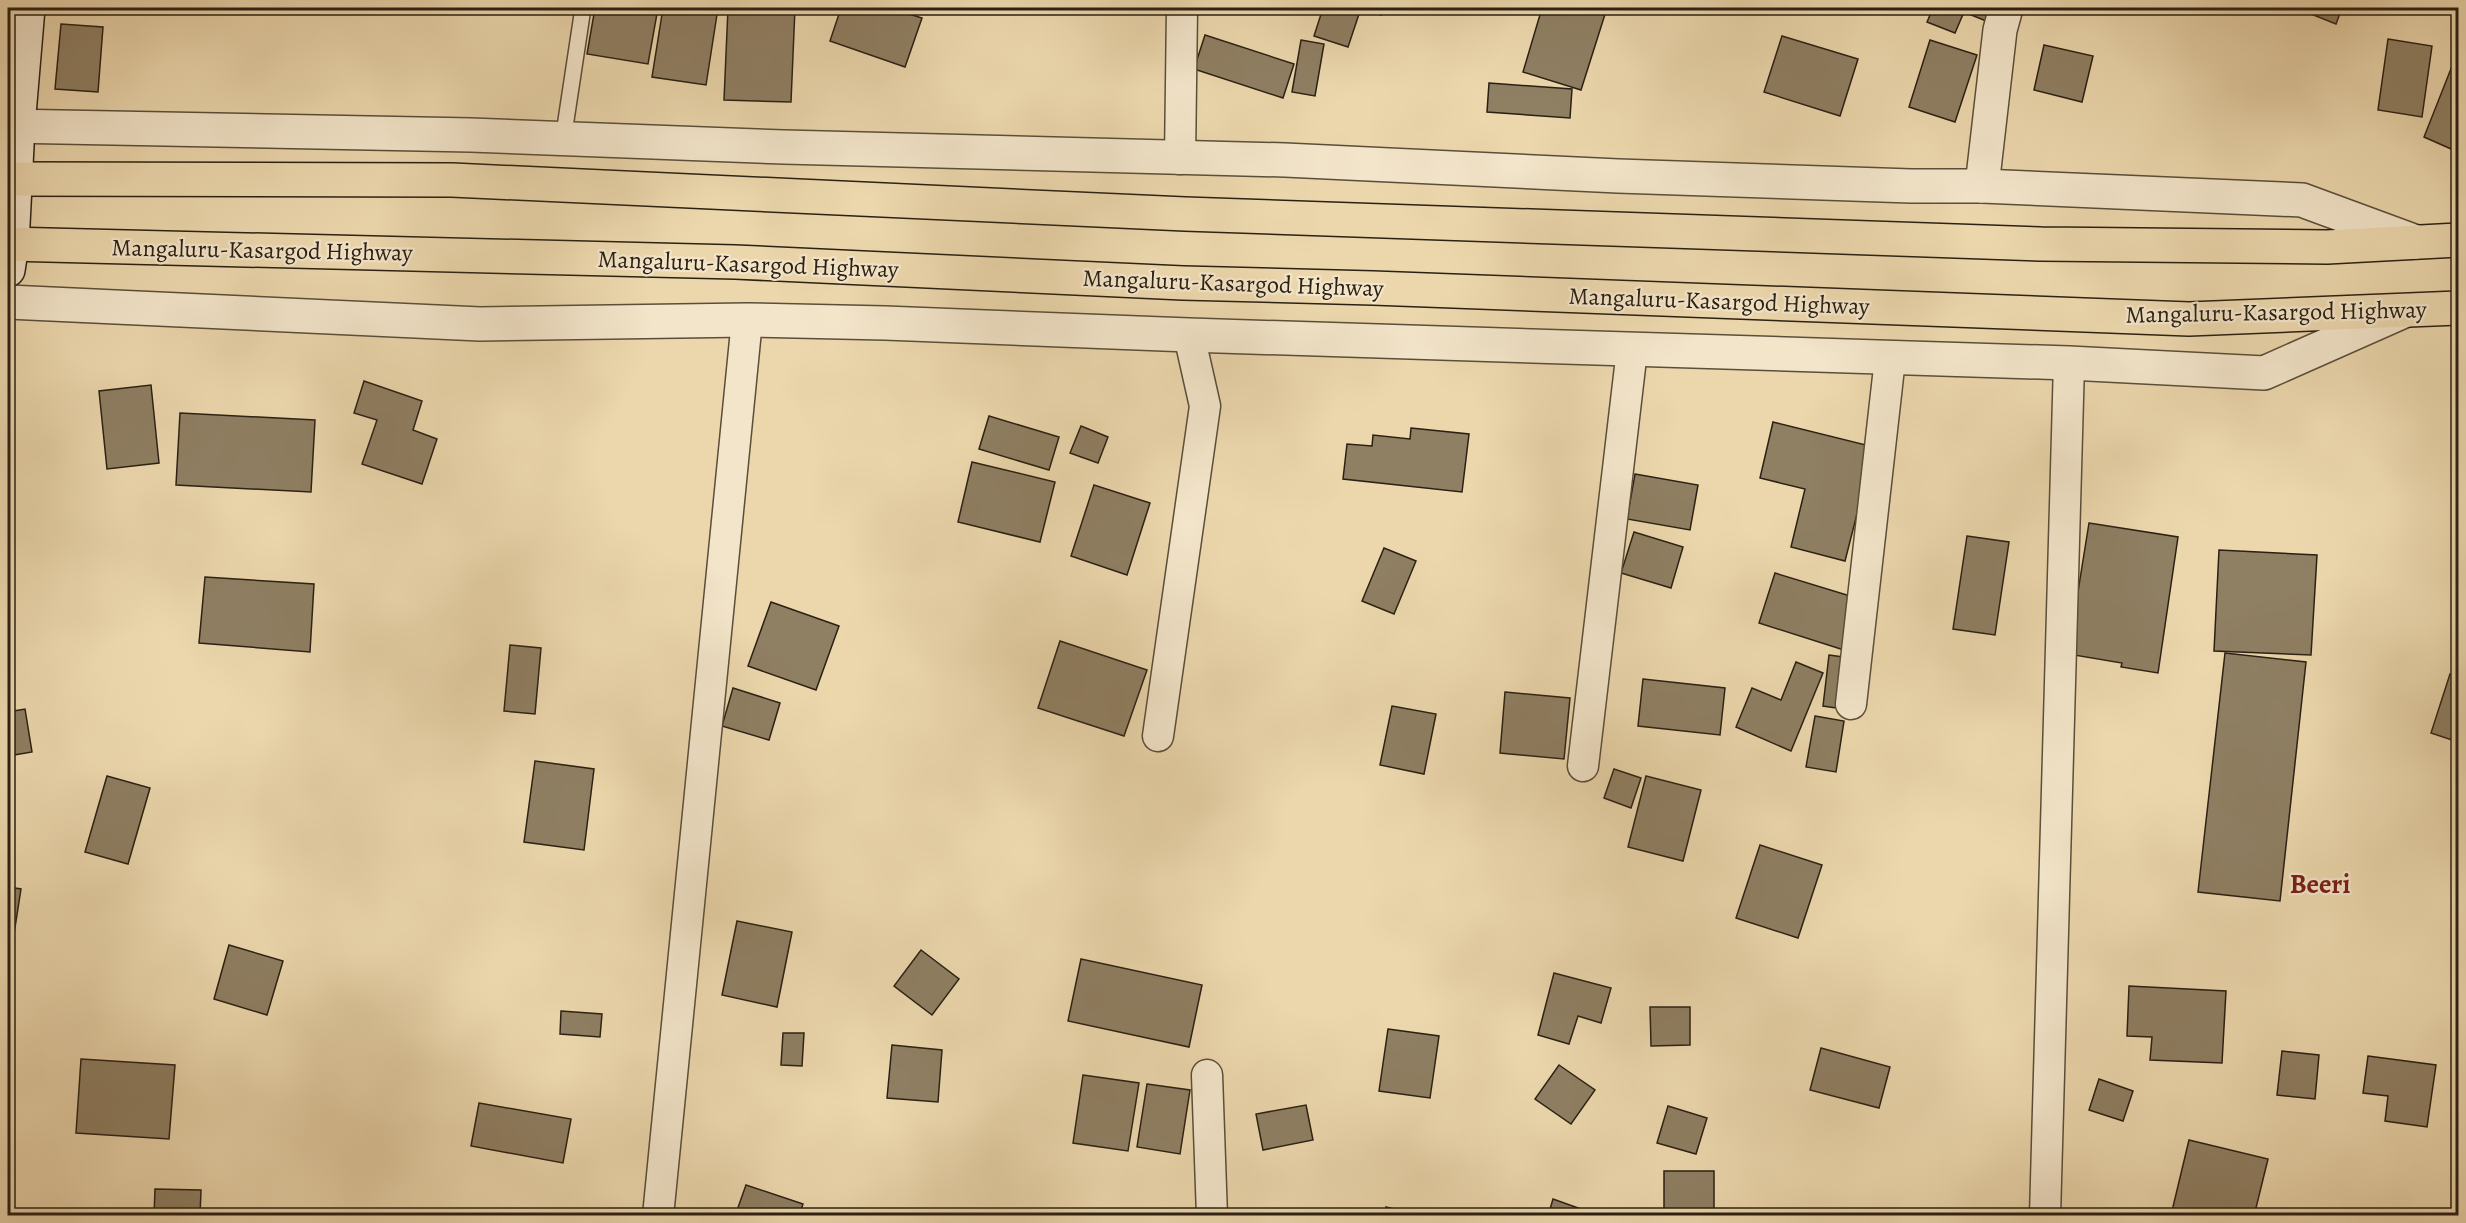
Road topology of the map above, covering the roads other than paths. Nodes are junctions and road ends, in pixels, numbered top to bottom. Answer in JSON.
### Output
{"nodes":[{"id":1,"x":28,"y":8,"type":"edge"},
{"id":2,"x":583,"y":8,"type":"edge"},
{"id":3,"x":1182,"y":8,"type":"edge"},
{"id":4,"x":2006,"y":8,"type":"edge"},
{"id":5,"x":13,"y":126,"type":"edge"},
{"id":6,"x":563,"y":140,"type":"junction"},
{"id":7,"x":1180,"y":159,"type":"junction"},
{"id":8,"x":11,"y":179,"type":"edge"},
{"id":9,"x":1982,"y":186,"type":"junction"},
{"id":10,"x":2458,"y":240,"type":"edge"},
{"id":11,"x":2416,"y":242,"type":"junction"},
{"id":12,"x":9,"y":252,"type":"edge"},
{"id":13,"x":8,"y":302,"type":"edge"},
{"id":14,"x":2458,"y":308,"type":"edge"},
{"id":15,"x":2406,"y":310,"type":"junction"},
{"id":16,"x":747,"y":320,"type":"junction"},
{"id":17,"x":1189,"y":335,"type":"junction"},
{"id":18,"x":1632,"y":350,"type":"junction"},
{"id":19,"x":1890,"y":359,"type":"junction"},
{"id":20,"x":2069,"y":363,"type":"junction"},
{"id":21,"x":1851,"y":704,"type":"dead end"},
{"id":22,"x":1158,"y":736,"type":"dead end"},
{"id":23,"x":1583,"y":766,"type":"dead end"},
{"id":24,"x":1207,"y":1075,"type":"dead end"},
{"id":25,"x":658,"y":1215,"type":"edge"},
{"id":26,"x":1212,"y":1215,"type":"edge"},
{"id":27,"x":2045,"y":1215,"type":"edge"}],
"edges":[{"from":1,"to":5,"type":"street"},
{"from":2,"to":6,"type":"lane"},
{"from":3,"to":7,"type":"street"},
{"from":4,"to":9,"type":"street"},
{"from":5,"to":6,"type":"street"},
{"from":5,"to":8,"type":"street"},
{"from":6,"to":7,"type":"street"},
{"from":7,"to":9,"type":"street"},
{"from":8,"to":11,"type":"highway"},
{"from":8,"to":12,"type":"street"},
{"from":9,"to":11,"type":"street"},
{"from":10,"to":11,"type":"highway"},
{"from":12,"to":15,"type":"highway","name":"Mangaluru-Kasargod Highway"},
{"from":13,"to":16,"type":"street"},
{"from":14,"to":15,"type":"highway","name":"Mangaluru-Kasargod Highway"},
{"from":15,"to":20,"type":"street"},
{"from":16,"to":17,"type":"street"},
{"from":16,"to":25,"type":"street"},
{"from":17,"to":18,"type":"street"},
{"from":17,"to":22,"type":"street"},
{"from":18,"to":19,"type":"street"},
{"from":18,"to":23,"type":"street"},
{"from":19,"to":20,"type":"street"},
{"from":19,"to":21,"type":"street"},
{"from":20,"to":27,"type":"street"},
{"from":24,"to":26,"type":"street"}]}
